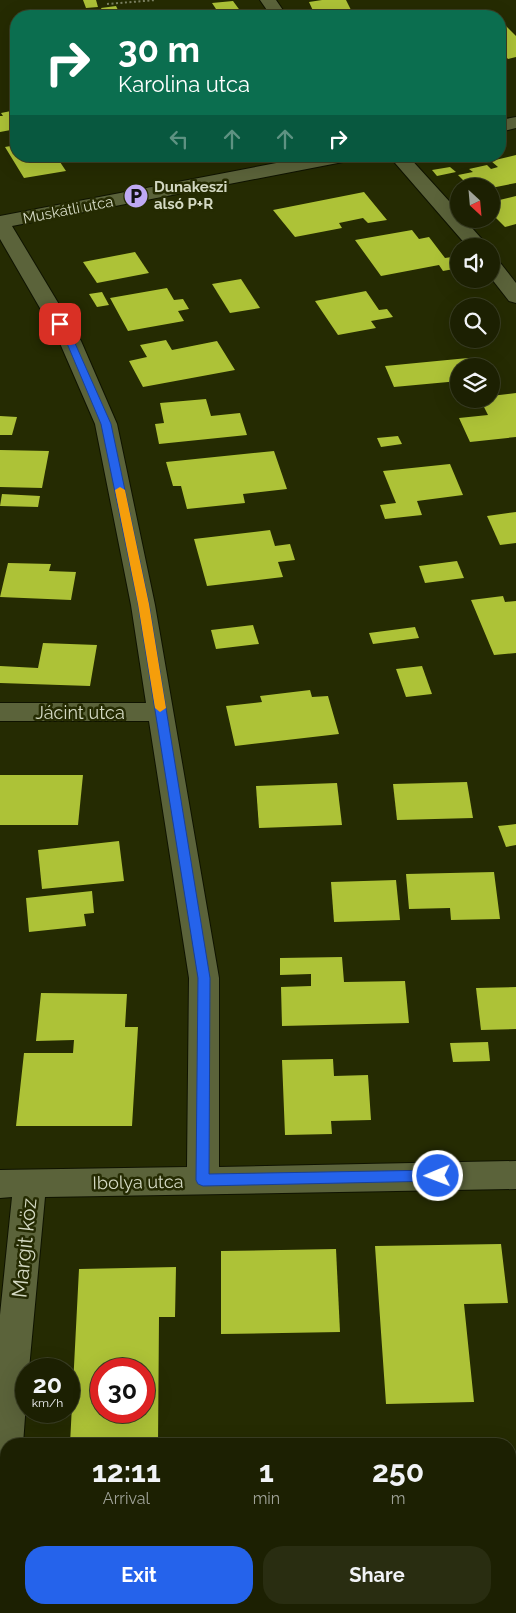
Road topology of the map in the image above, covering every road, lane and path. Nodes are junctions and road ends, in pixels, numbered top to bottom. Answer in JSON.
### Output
{"nodes":[{"id":1,"x":156,"y":0,"type":"edge"},
{"id":2,"x":107,"y":4,"type":"dead end"},
{"id":3,"x":312,"y":162,"type":"edge"},
{"id":4,"x":403,"y":162,"type":"edge"},
{"id":5,"x":0,"y":223,"type":"edge"},
{"id":6,"x":471,"y":238,"type":"edge"},
{"id":7,"x":500,"y":276,"type":"edge"},
{"id":8,"x":516,"y":297,"type":"edge"},
{"id":9,"x":0,"y":712,"type":"edge"},
{"id":10,"x":161,"y":712,"type":"junction"},
{"id":11,"x":516,"y":1174,"type":"edge"},
{"id":12,"x":203,"y":1180,"type":"junction"},
{"id":13,"x":15,"y":1184,"type":"edge"},
{"id":14,"x":3,"y":1438,"type":"edge"}],
"edges":[{"from":1,"to":2,"type":"path"},
{"from":3,"to":5,"type":"street","name":"Muskátli utca"},
{"from":4,"to":6,"type":"street"},
{"from":5,"to":10,"type":"street"},
{"from":7,"to":8,"type":"street"},
{"from":9,"to":10,"type":"street","name":"Jácint utca"},
{"from":10,"to":12,"type":"street"},
{"from":11,"to":12,"type":"street","name":"Ibolya utca"},
{"from":12,"to":13,"type":"street","name":"Ibolya utca"},
{"from":13,"to":14,"type":"street","name":"Margit köz"}]}
